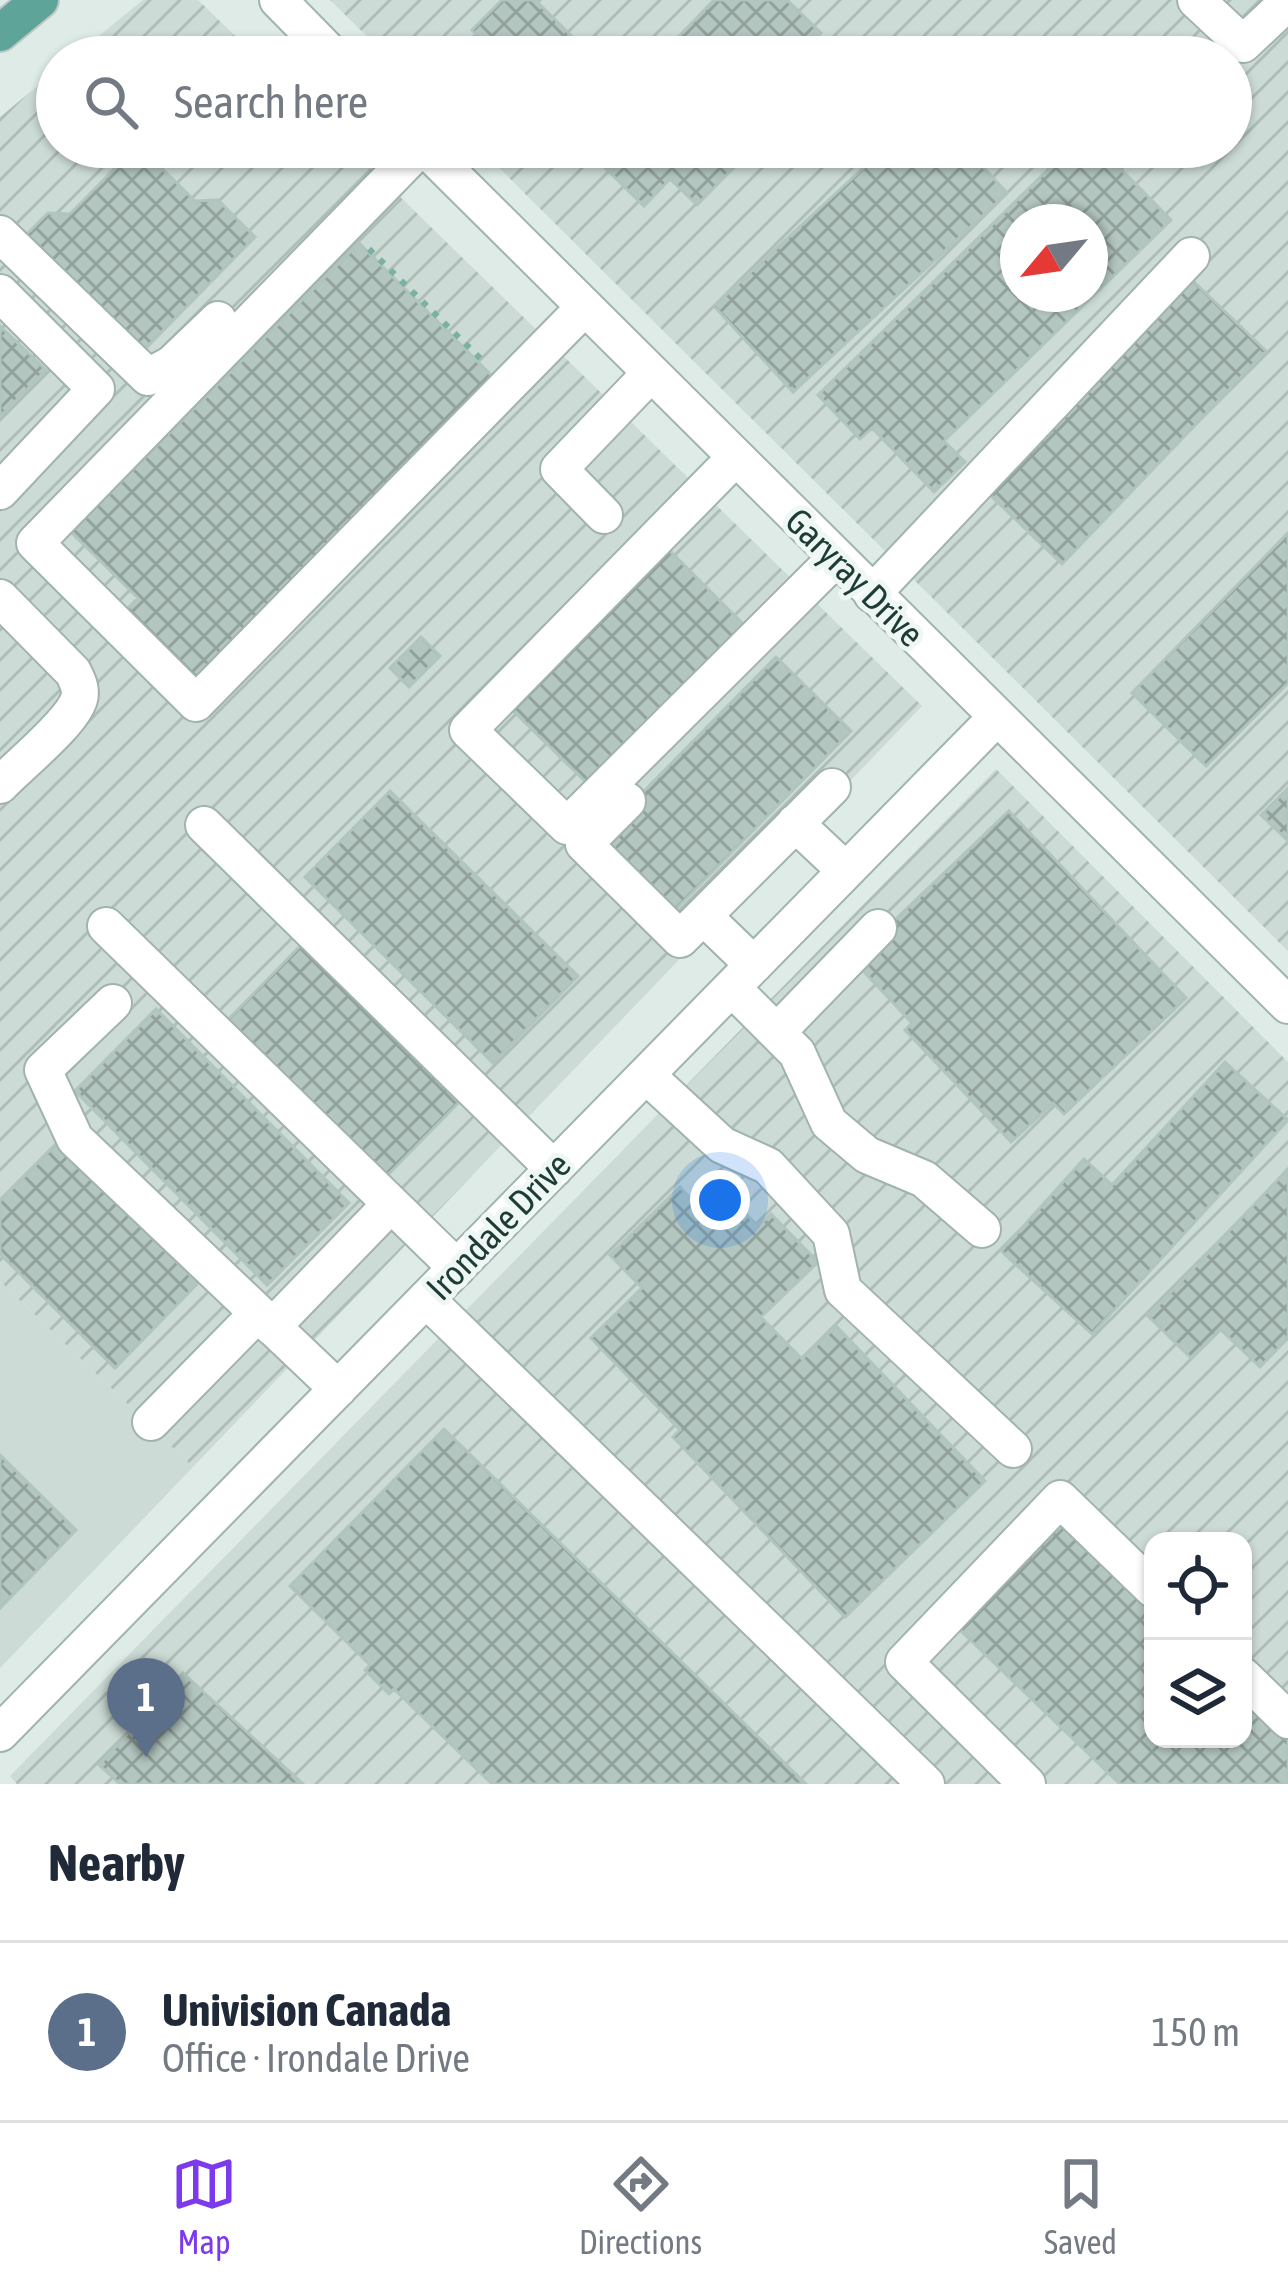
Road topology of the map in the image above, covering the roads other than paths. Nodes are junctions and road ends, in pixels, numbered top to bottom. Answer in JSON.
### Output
{"nodes":[{"id":1,"x":40,"y":0,"type":"edge"},
{"id":2,"x":278,"y":0,"type":"edge"},
{"id":3,"x":1196,"y":0,"type":"edge"},
{"id":4,"x":1288,"y":2,"type":"edge"},
{"id":5,"x":0,"y":33,"type":"edge"},
{"id":6,"x":313,"y":36,"type":"edge"},
{"id":7,"x":1234,"y":36,"type":"edge"},
{"id":8,"x":1252,"y":36,"type":"edge"},
{"id":9,"x":367,"y":168,"type":"edge"},
{"id":10,"x":402,"y":168,"type":"edge"},
{"id":11,"x":444,"y":168,"type":"edge"},
{"id":12,"x":0,"y":234,"type":"edge"},
{"id":13,"x":1191,"y":256,"type":"dead end"},
{"id":14,"x":0,"y":293,"type":"edge"},
{"id":15,"x":585,"y":307,"type":"junction"},
{"id":16,"x":651,"y":373,"type":"junction"},
{"id":17,"x":736,"y":458,"type":"junction"},
{"id":18,"x":0,"y":491,"type":"edge"},
{"id":19,"x":604,"y":515,"type":"dead end"},
{"id":20,"x":836,"y":558,"type":"junction"},
{"id":21,"x":872,"y":594,"type":"junction"},
{"id":22,"x":0,"y":598,"type":"edge"},
{"id":23,"x":735,"y":690,"type":"dead end"},
{"id":24,"x":996,"y":718,"type":"junction"},
{"id":25,"x":0,"y":784,"type":"edge"},
{"id":26,"x":832,"y":787,"type":"dead end"},
{"id":27,"x":795,"y":823,"type":"junction"},
{"id":28,"x":204,"y":825,"type":"dead end"},
{"id":29,"x":846,"y":871,"type":"junction"},
{"id":30,"x":703,"y":916,"type":"junction"},
{"id":31,"x":106,"y":926,"type":"dead end"},
{"id":32,"x":878,"y":928,"type":"dead end"},
{"id":33,"x":743,"y":977,"type":"junction"},
{"id":34,"x":113,"y":1003,"type":"dead end"},
{"id":35,"x":1288,"y":1005,"type":"edge"},
{"id":36,"x":777,"y":1032,"type":"junction"},
{"id":37,"x":646,"y":1075,"type":"junction"},
{"id":38,"x":554,"y":1169,"type":"junction"},
{"id":39,"x":391,"y":1204,"type":"junction"},
{"id":40,"x":982,"y":1229,"type":"dead end"},
{"id":41,"x":457,"y":1268,"type":"junction"},
{"id":42,"x":426,"y":1299,"type":"junction"},
{"id":43,"x":265,"y":1320,"type":"junction"},
{"id":44,"x":338,"y":1389,"type":"junction"},
{"id":45,"x":151,"y":1422,"type":"dead end"},
{"id":46,"x":1012,"y":1449,"type":"dead end"},
{"id":47,"x":1144,"y":1580,"type":"edge"},
{"id":48,"x":1252,"y":1685,"type":"edge"},
{"id":49,"x":1288,"y":1720,"type":"edge"},
{"id":50,"x":0,"y":1733,"type":"edge"},
{"id":51,"x":926,"y":1784,"type":"edge"},
{"id":52,"x":1028,"y":1784,"type":"edge"}],
"edges":[{"from":1,"to":5,"type":"main road"},
{"from":2,"to":6,"type":"street"},
{"from":3,"to":7,"type":"street"},
{"from":4,"to":8,"type":"street"},
{"from":9,"to":12,"type":"street"},
{"from":10,"to":15,"type":"street"},
{"from":11,"to":15,"type":"street","name":"Garyray Drive"},
{"from":13,"to":21,"type":"street"},
{"from":14,"to":18,"type":"street"},
{"from":15,"to":16,"type":"street","name":"Garyray Drive"},
{"from":16,"to":17,"type":"street","name":"Garyray Drive"},
{"from":16,"to":19,"type":"street"},
{"from":17,"to":20,"type":"street","name":"Garyray Drive"},
{"from":17,"to":20,"type":"street"},
{"from":20,"to":21,"type":"street","name":"Garyray Drive"},
{"from":21,"to":24,"type":"street","name":"Garyray Drive"},
{"from":22,"to":25,"type":"street"},
{"from":23,"to":30,"type":"street"},
{"from":24,"to":29,"type":"street","name":"Irondale Drive"},
{"from":24,"to":35,"type":"street","name":"Garyray Drive"},
{"from":26,"to":27,"type":"street"},
{"from":27,"to":29,"type":"street"},
{"from":27,"to":30,"type":"street"},
{"from":28,"to":38,"type":"street"},
{"from":29,"to":33,"type":"street","name":"Irondale Drive"},
{"from":30,"to":33,"type":"street"},
{"from":31,"to":39,"type":"street"},
{"from":32,"to":36,"type":"street"},
{"from":33,"to":36,"type":"street"},
{"from":33,"to":37,"type":"street","name":"Irondale Drive"},
{"from":34,"to":43,"type":"street"},
{"from":36,"to":40,"type":"street"},
{"from":37,"to":38,"type":"street","name":"Irondale Drive"},
{"from":37,"to":46,"type":"street"},
{"from":38,"to":41,"type":"street","name":"Irondale Drive"},
{"from":39,"to":41,"type":"street"},
{"from":39,"to":43,"type":"street"},
{"from":41,"to":42,"type":"street","name":"Irondale Drive"},
{"from":42,"to":44,"type":"street","name":"Irondale Drive"},
{"from":42,"to":51,"type":"street"},
{"from":43,"to":44,"type":"street"},
{"from":43,"to":45,"type":"street"},
{"from":44,"to":50,"type":"street","name":"Irondale Drive"},
{"from":47,"to":52,"type":"street"},
{"from":48,"to":49,"type":"street"}]}
